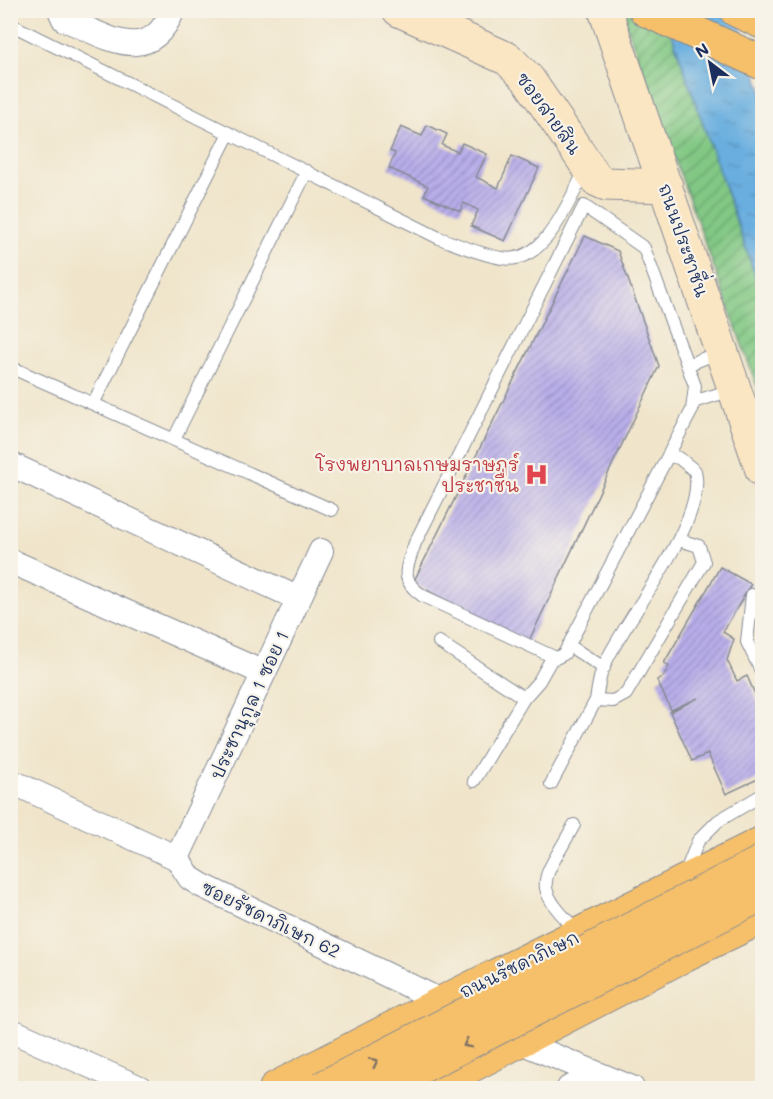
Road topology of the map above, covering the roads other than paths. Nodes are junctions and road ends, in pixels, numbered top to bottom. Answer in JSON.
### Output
{"nodes":[{"id":1,"x":172,"y":10,"type":"edge"},
{"id":2,"x":399,"y":10,"type":"edge"},
{"id":3,"x":605,"y":10,"type":"edge"},
{"id":4,"x":646,"y":10,"type":"edge"},
{"id":5,"x":736,"y":10,"type":"edge"},
{"id":6,"x":62,"y":15,"type":"edge"},
{"id":7,"x":762,"y":22,"type":"edge"},
{"id":8,"x":10,"y":24,"type":"edge"},
{"id":9,"x":762,"y":63,"type":"edge"},
{"id":10,"x":229,"y":133,"type":"junction"},
{"id":11,"x":587,"y":166,"type":"junction"},
{"id":12,"x":307,"y":171,"type":"junction"},
{"id":13,"x":666,"y":186,"type":"junction"},
{"id":14,"x":722,"y":351,"type":"junction"},
{"id":15,"x":687,"y":365,"type":"junction"},
{"id":16,"x":10,"y":367,"type":"edge"},
{"id":17,"x":735,"y":389,"type":"junction"},
{"id":18,"x":693,"y":402,"type":"junction"},
{"id":19,"x":93,"y":404,"type":"junction"},
{"id":20,"x":174,"y":439,"type":"junction"},
{"id":21,"x":669,"y":456,"type":"junction"},
{"id":22,"x":10,"y":464,"type":"edge"},
{"id":23,"x":762,"y":470,"type":"edge"},
{"id":24,"x":332,"y":510,"type":"dead end"},
{"id":25,"x":679,"y":540,"type":"junction"},
{"id":26,"x":321,"y":551,"type":"dead end"},
{"id":27,"x":10,"y":561,"type":"edge"},
{"id":28,"x":752,"y":595,"type":"dead end"},
{"id":29,"x":299,"y":599,"type":"junction"},
{"id":30,"x":439,"y":642,"type":"dead end"},
{"id":31,"x":568,"y":645,"type":"junction"},
{"id":32,"x":552,"y":658,"type":"junction"},
{"id":33,"x":603,"y":668,"type":"junction"},
{"id":34,"x":264,"y":673,"type":"junction"},
{"id":35,"x":762,"y":673,"type":"edge"},
{"id":36,"x":525,"y":698,"type":"junction"},
{"id":37,"x":596,"y":700,"type":"junction"},
{"id":38,"x":10,"y":781,"type":"edge"},
{"id":39,"x":474,"y":781,"type":"dead end"},
{"id":40,"x":551,"y":784,"type":"dead end"},
{"id":41,"x":762,"y":795,"type":"edge"},
{"id":42,"x":574,"y":825,"type":"dead end"},
{"id":43,"x":762,"y":843,"type":"edge"},
{"id":44,"x":177,"y":858,"type":"junction"},
{"id":45,"x":762,"y":862,"type":"edge"},
{"id":46,"x":682,"y":883,"type":"junction"},
{"id":47,"x":762,"y":894,"type":"edge"},
{"id":48,"x":762,"y":917,"type":"edge"},
{"id":49,"x":581,"y":934,"type":"junction"},
{"id":50,"x":608,"y":994,"type":"junction"},
{"id":51,"x":443,"y":1002,"type":"junction"},
{"id":52,"x":10,"y":1030,"type":"edge"},
{"id":53,"x":518,"y":1041,"type":"junction"},
{"id":54,"x":600,"y":1075,"type":"junction"},
{"id":55,"x":140,"y":1089,"type":"edge"},
{"id":56,"x":276,"y":1089,"type":"edge"},
{"id":57,"x":322,"y":1089,"type":"edge"},
{"id":58,"x":379,"y":1089,"type":"edge"},
{"id":59,"x":429,"y":1089,"type":"edge"},
{"id":60,"x":569,"y":1089,"type":"edge"},
{"id":61,"x":632,"y":1089,"type":"edge"}],
"edges":[{"from":1,"to":6,"type":"street"},
{"from":2,"to":11,"type":"main road","name":"ซอยสายสิน"},
{"from":3,"to":13,"type":"main road","name":"ถนนประชาชื่น"},
{"from":4,"to":9,"type":"main road"},
{"from":5,"to":7,"type":"main road"},
{"from":8,"to":10,"type":"lane"},
{"from":10,"to":12,"type":"lane"},
{"from":10,"to":19,"type":"lane"},
{"from":11,"to":12,"type":"lane"},
{"from":11,"to":13,"type":"main road","name":"ซอยสายสิน"},
{"from":12,"to":20,"type":"lane"},
{"from":13,"to":14,"type":"main road","name":"ถนนประชาชื่น"},
{"from":14,"to":15,"type":"lane"},
{"from":14,"to":17,"type":"main road","name":"ถนนประชาชื่น"},
{"from":15,"to":18,"type":"lane"},
{"from":15,"to":32,"type":"lane"},
{"from":16,"to":19,"type":"lane"},
{"from":17,"to":18,"type":"lane"},
{"from":17,"to":23,"type":"main road","name":"ถนนประชาชื่น"},
{"from":18,"to":21,"type":"lane"},
{"from":19,"to":20,"type":"lane"},
{"from":20,"to":24,"type":"lane"},
{"from":21,"to":25,"type":"lane"},
{"from":21,"to":31,"type":"lane"},
{"from":22,"to":29,"type":"street"},
{"from":25,"to":33,"type":"lane"},
{"from":25,"to":37,"type":"lane"},
{"from":26,"to":29,"type":"street","name":"ประชานุกูล 1 ซอย 1"},
{"from":27,"to":34,"type":"street"},
{"from":28,"to":35,"type":"lane"},
{"from":29,"to":34,"type":"street","name":"ประชานุกูล 1 ซอย 1"},
{"from":30,"to":36,"type":"lane"},
{"from":31,"to":32,"type":"lane"},
{"from":31,"to":33,"type":"lane"},
{"from":32,"to":36,"type":"lane"},
{"from":33,"to":37,"type":"lane"},
{"from":34,"to":44,"type":"street","name":"ประชานุกูล 1 ซอย 1"},
{"from":36,"to":39,"type":"lane"},
{"from":37,"to":40,"type":"lane"},
{"from":38,"to":44,"type":"street","name":"ซอยรัชดาภิเษก 62"},
{"from":41,"to":46,"type":"lane"},
{"from":42,"to":49,"type":"lane"},
{"from":43,"to":46,"type":"main road","name":"ถนนรัชดาภิเษก"},
{"from":44,"to":51,"type":"street","name":"ซอยรัชดาภิเษก 62"},
{"from":57,"to":45,"type":"main road","name":"ถนนรัชดาภิเษก","one_way":true,"bridge":true},
{"from":46,"to":49,"type":"main road","name":"ถนนรัชดาภิเษก"},
{"from":47,"to":58,"type":"main road","one_way":true,"bridge":true},
{"from":48,"to":50,"type":"main road"},
{"from":49,"to":50,"type":"main road"},
{"from":49,"to":51,"type":"main road","name":"ถนนรัชดาภิเษก"},
{"from":50,"to":53,"type":"main road"},
{"from":51,"to":56,"type":"main road","name":"ถนนรัชดาภิเษก"},
{"from":52,"to":55,"type":"street"},
{"from":53,"to":54,"type":"street"},
{"from":53,"to":59,"type":"main road"},
{"from":54,"to":60,"type":"street"},
{"from":54,"to":61,"type":"street"}]}
